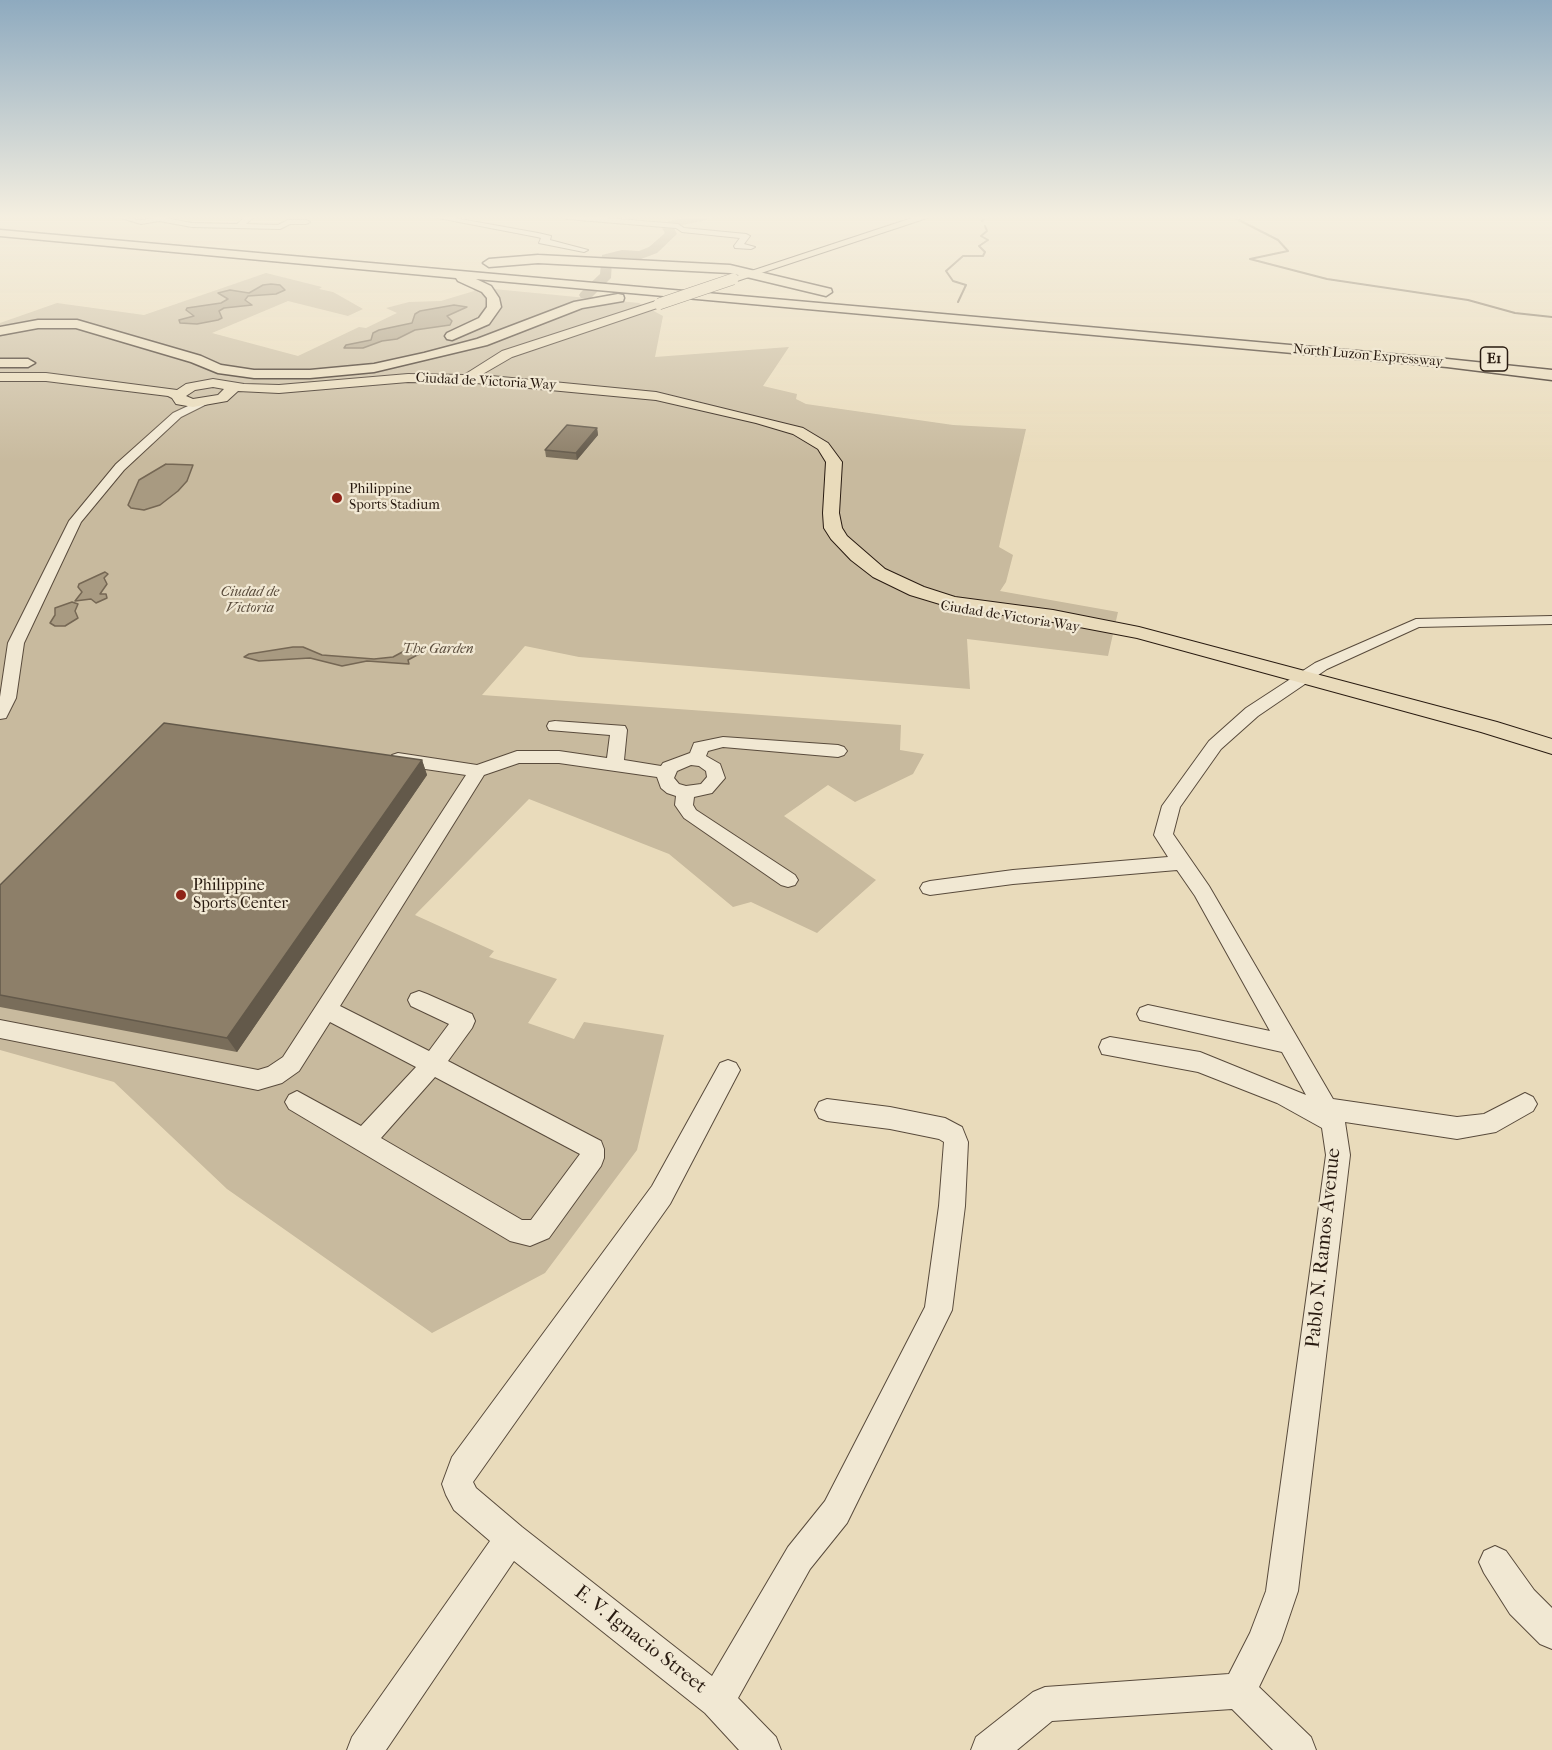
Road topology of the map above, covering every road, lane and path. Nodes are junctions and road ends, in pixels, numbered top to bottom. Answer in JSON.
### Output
{"nodes":[{"id":1,"x":493,"y":299,"type":"edge"},
{"id":2,"x":636,"y":299,"type":"edge"},
{"id":3,"x":675,"y":299,"type":"edge"},
{"id":4,"x":742,"y":299,"type":"edge"},
{"id":5,"x":794,"y":299,"type":"edge"},
{"id":6,"x":882,"y":299,"type":"edge"},
{"id":7,"x":0,"y":325,"type":"edge"},
{"id":8,"x":1126,"y":326,"type":"junction"},
{"id":9,"x":0,"y":332,"type":"edge"},
{"id":10,"x":214,"y":352,"type":"dead end"},
{"id":11,"x":253,"y":359,"type":"dead end"},
{"id":12,"x":497,"y":362,"type":"junction"},
{"id":13,"x":0,"y":363,"type":"edge"},
{"id":14,"x":28,"y":363,"type":"junction"},
{"id":15,"x":1552,"y":363,"type":"edge"},
{"id":16,"x":0,"y":372,"type":"edge"},
{"id":17,"x":50,"y":374,"type":"junction"},
{"id":18,"x":1552,"y":375,"type":"edge"},
{"id":19,"x":0,"y":377,"type":"edge"},
{"id":20,"x":447,"y":378,"type":"junction"},
{"id":21,"x":472,"y":379,"type":"junction"},
{"id":22,"x":502,"y":381,"type":"junction"},
{"id":23,"x":200,"y":384,"type":"junction"},
{"id":24,"x":232,"y":387,"type":"junction"},
{"id":25,"x":279,"y":389,"type":"junction"},
{"id":26,"x":178,"y":395,"type":"junction"},
{"id":27,"x":210,"y":401,"type":"junction"},
{"id":28,"x":1552,"y":620,"type":"edge"},
{"id":29,"x":1305,"y":676,"type":"junction"},
{"id":30,"x":0,"y":714,"type":"edge"},
{"id":31,"x":555,"y":726,"type":"dead end"},
{"id":32,"x":1552,"y":747,"type":"edge"},
{"id":33,"x":838,"y":751,"type":"dead end"},
{"id":34,"x":377,"y":756,"type":"edge"},
{"id":35,"x":697,"y":759,"type":"junction"},
{"id":36,"x":615,"y":764,"type":"junction"},
{"id":37,"x":478,"y":771,"type":"junction"},
{"id":38,"x":665,"y":772,"type":"junction"},
{"id":39,"x":686,"y":792,"type":"junction"},
{"id":40,"x":1181,"y":863,"type":"junction"},
{"id":41,"x":788,"y":880,"type":"dead end"},
{"id":42,"x":930,"y":888,"type":"dead end"},
{"id":43,"x":419,"y":1000,"type":"dead end"},
{"id":44,"x":325,"y":1010,"type":"junction"},
{"id":45,"x":1148,"y":1014,"type":"dead end"},
{"id":46,"x":0,"y":1029,"type":"edge"},
{"id":47,"x":1288,"y":1044,"type":"junction"},
{"id":48,"x":1110,"y":1047,"type":"dead end"},
{"id":49,"x":432,"y":1065,"type":"junction"},
{"id":50,"x":728,"y":1070,"type":"dead end"},
{"id":51,"x":297,"y":1102,"type":"dead end"},
{"id":52,"x":1525,"y":1104,"type":"dead end"},
{"id":53,"x":827,"y":1110,"type":"dead end"},
{"id":54,"x":1329,"y":1116,"type":"junction"},
{"id":55,"x":363,"y":1141,"type":"junction"},
{"id":56,"x":511,"y":1538,"type":"junction"},
{"id":57,"x":1495,"y":1562,"type":"dead end"},
{"id":58,"x":1552,"y":1632,"type":"edge"},
{"id":59,"x":1239,"y":1691,"type":"junction"},
{"id":60,"x":717,"y":1701,"type":"junction"},
{"id":61,"x":365,"y":1750,"type":"edge"},
{"id":62,"x":763,"y":1750,"type":"edge"},
{"id":63,"x":988,"y":1750,"type":"edge"},
{"id":64,"x":1299,"y":1750,"type":"edge"}],
"edges":[{"from":1,"to":11,"type":"highway"},
{"from":2,"to":9,"type":"highway"},
{"from":3,"to":12,"type":"main road","bridge":true},
{"from":4,"to":18,"type":"highway","name":"North Luzon Expressway","number":"E1"},
{"from":5,"to":8,"type":"highway","name":"North Luzon Expressway","number":"E1"},
{"from":6,"to":8,"type":"highway"},
{"from":7,"to":10,"type":"highway"},
{"from":8,"to":15,"type":"highway","name":"North Luzon Expressway","number":"E1"},
{"from":12,"to":20,"type":"main road"},
{"from":12,"to":21,"type":"main road"},
{"from":12,"to":22,"type":"main road"},
{"from":13,"to":14,"type":"highway"},
{"from":14,"to":16,"type":"main road"},
{"from":14,"to":17,"type":"main road"},
{"from":17,"to":19,"type":"main road"},
{"from":17,"to":23,"type":"main road"},
{"from":17,"to":26,"type":"main road"},
{"from":20,"to":21,"type":"main road","name":"Ciudad de Victoria Way"},
{"from":20,"to":25,"type":"main road","name":"Ciudad de Victoria Way"},
{"from":21,"to":22,"type":"main road","name":"Ciudad de Victoria Way"},
{"from":22,"to":29,"type":"main road","name":"Ciudad de Victoria Way"},
{"from":23,"to":24,"type":"main road","name":"Ciudad de Victoria Way"},
{"from":23,"to":26,"type":"main road"},
{"from":24,"to":25,"type":"main road","name":"Ciudad de Victoria Way"},
{"from":24,"to":27,"type":"main road"},
{"from":25,"to":27,"type":"main road"},
{"from":26,"to":27,"type":"main road"},
{"from":27,"to":30,"type":"street"},
{"from":28,"to":29,"type":"street","name":"Pablo N. Ramos Avenue"},
{"from":29,"to":32,"type":"main road","name":"Ciudad de Victoria Way"},
{"from":29,"to":40,"type":"street","name":"Pablo N. Ramos Avenue"},
{"from":31,"to":36,"type":"street"},
{"from":33,"to":35,"type":"street"},
{"from":34,"to":37,"type":"street"},
{"from":35,"to":38,"type":"street"},
{"from":35,"to":39,"type":"street"},
{"from":36,"to":37,"type":"street"},
{"from":36,"to":38,"type":"street"},
{"from":37,"to":44,"type":"street"},
{"from":38,"to":39,"type":"street"},
{"from":39,"to":41,"type":"street"},
{"from":40,"to":42,"type":"street"},
{"from":40,"to":47,"type":"street","name":"Pablo N. Ramos Avenue"},
{"from":43,"to":49,"type":"street"},
{"from":44,"to":46,"type":"street"},
{"from":44,"to":49,"type":"street"},
{"from":45,"to":47,"type":"street"},
{"from":47,"to":54,"type":"street","name":"Pablo N. Ramos Avenue"},
{"from":48,"to":54,"type":"street"},
{"from":49,"to":55,"type":"street"},
{"from":49,"to":55,"type":"street"},
{"from":50,"to":56,"type":"street","name":"E. V. Ignacio Street"},
{"from":51,"to":55,"type":"street"},
{"from":52,"to":54,"type":"street"},
{"from":53,"to":60,"type":"street"},
{"from":54,"to":59,"type":"street","name":"Pablo N. Ramos Avenue"},
{"from":56,"to":60,"type":"street","name":"E. V. Ignacio Street"},
{"from":56,"to":61,"type":"street"},
{"from":57,"to":58,"type":"street"},
{"from":59,"to":63,"type":"street"},
{"from":59,"to":64,"type":"street"},
{"from":60,"to":62,"type":"street","name":"E. V. Ignacio Street"}]}
